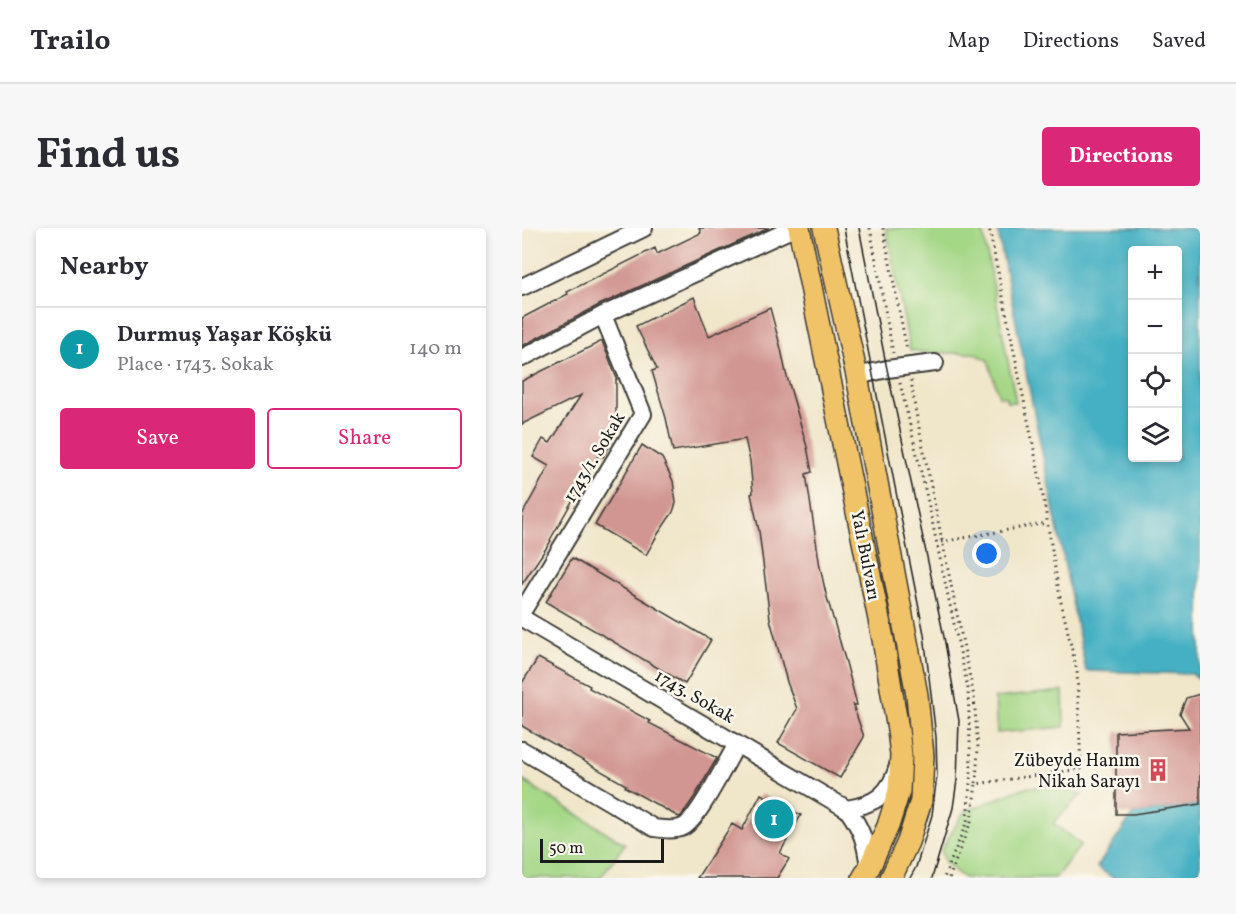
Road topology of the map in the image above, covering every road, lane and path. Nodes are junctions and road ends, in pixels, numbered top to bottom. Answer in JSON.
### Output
{"nodes":[{"id":1,"x":645,"y":228,"type":"edge"},
{"id":2,"x":794,"y":228,"type":"edge"},
{"id":3,"x":799,"y":228,"type":"edge"},
{"id":4,"x":824,"y":228,"type":"edge"},
{"id":5,"x":870,"y":228,"type":"edge"},
{"id":6,"x":883,"y":228,"type":"edge"},
{"id":7,"x":989,"y":228,"type":"edge"},
{"id":8,"x":522,"y":287,"type":"edge"},
{"id":9,"x":603,"y":315,"type":"junction"},
{"id":10,"x":522,"y":358,"type":"edge"},
{"id":11,"x":935,"y":363,"type":"dead end"},
{"id":12,"x":903,"y":367,"type":"junction"},
{"id":13,"x":857,"y":376,"type":"junction"},
{"id":14,"x":1047,"y":523,"type":"junction"},
{"id":15,"x":942,"y":542,"type":"junction"},
{"id":16,"x":522,"y":612,"type":"edge"},
{"id":17,"x":522,"y":618,"type":"edge"},
{"id":18,"x":737,"y":744,"type":"junction"},
{"id":19,"x":522,"y":750,"type":"edge"},
{"id":20,"x":901,"y":755,"type":"junction"},
{"id":21,"x":976,"y":784,"type":"junction"},
{"id":22,"x":848,"y":809,"type":"junction"},
{"id":23,"x":866,"y":873,"type":"edge"},
{"id":24,"x":891,"y":878,"type":"edge"},
{"id":25,"x":944,"y":878,"type":"edge"},
{"id":26,"x":949,"y":878,"type":"edge"}],
"edges":[{"from":1,"to":8,"type":"street"},
{"from":2,"to":9,"type":"street"},
{"from":3,"to":20,"type":"main road","name":"Yalı Bulvarı"},
{"from":4,"to":13,"type":"main road","name":"Yalı Bulvarı"},
{"from":5,"to":12,"type":"path"},
{"from":6,"to":12,"type":"path"},
{"from":7,"to":14,"type":"path"},
{"from":9,"to":10,"type":"street"},
{"from":9,"to":16,"type":"street","name":"1743/1. Sokak"},
{"from":11,"to":12,"type":"street"},
{"from":12,"to":13,"type":"street"},
{"from":12,"to":15,"type":"path"},
{"from":12,"to":25,"type":"path"},
{"from":13,"to":24,"type":"main road","name":"Yalı Bulvarı"},
{"from":14,"to":15,"type":"path"},
{"from":14,"to":21,"type":"path"},
{"from":15,"to":21,"type":"path"},
{"from":17,"to":18,"type":"street","name":"1743. Sokak"},
{"from":18,"to":19,"type":"street"},
{"from":18,"to":22,"type":"street","name":"1743. Sokak"},
{"from":20,"to":22,"type":"street"},
{"from":20,"to":23,"type":"main road","name":"Yalı Bulvarı"},
{"from":21,"to":26,"type":"path"},
{"from":22,"to":23,"type":"street"}]}
